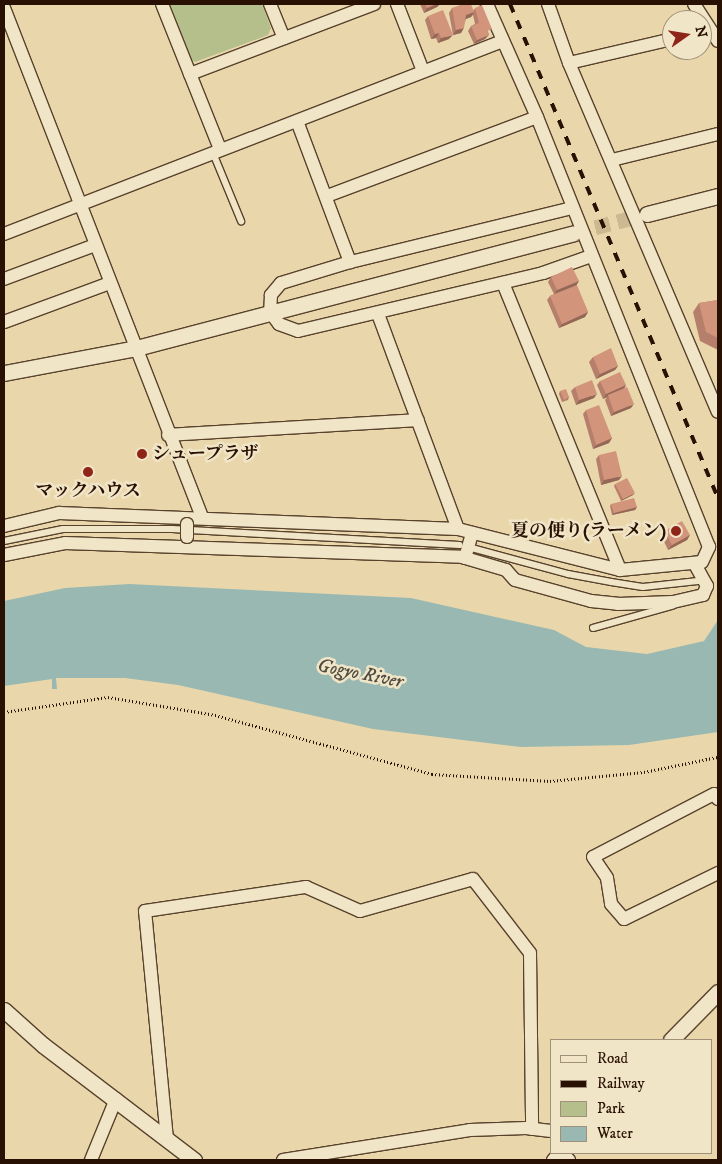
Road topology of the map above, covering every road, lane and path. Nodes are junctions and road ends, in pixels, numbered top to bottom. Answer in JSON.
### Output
{"nodes":[{"id":1,"x":162,"y":4,"type":"edge"},
{"id":2,"x":270,"y":4,"type":"edge"},
{"id":3,"x":374,"y":4,"type":"edge"},
{"id":4,"x":397,"y":4,"type":"edge"},
{"id":5,"x":487,"y":4,"type":"edge"},
{"id":6,"x":548,"y":4,"type":"edge"},
{"id":7,"x":4,"y":8,"type":"edge"},
{"id":8,"x":284,"y":38,"type":"junction"},
{"id":9,"x":503,"y":41,"type":"junction"},
{"id":10,"x":662,"y":41,"type":"edge"},
{"id":11,"x":570,"y":63,"type":"junction"},
{"id":12,"x":423,"y":71,"type":"junction"},
{"id":13,"x":190,"y":74,"type":"junction"},
{"id":14,"x":537,"y":117,"type":"junction"},
{"id":15,"x":297,"y":120,"type":"junction"},
{"id":16,"x":718,"y":134,"type":"edge"},
{"id":17,"x":216,"y":151,"type":"junction"},
{"id":18,"x":612,"y":160,"type":"junction"},
{"id":19,"x":327,"y":196,"type":"junction"},
{"id":20,"x":718,"y":196,"type":"edge"},
{"id":21,"x":80,"y":205,"type":"junction"},
{"id":22,"x":572,"y":208,"type":"junction"},
{"id":23,"x":646,"y":214,"type":"tunnel mouth"},
{"id":24,"x":241,"y":221,"type":"dead end"},
{"id":25,"x":573,"y":233,"type":"tunnel mouth"},
{"id":26,"x":4,"y":234,"type":"edge"},
{"id":27,"x":95,"y":245,"type":"junction"},
{"id":28,"x":591,"y":256,"type":"junction"},
{"id":29,"x":350,"y":262,"type":"junction"},
{"id":30,"x":4,"y":278,"type":"edge"},
{"id":31,"x":110,"y":283,"type":"junction"},
{"id":32,"x":503,"y":283,"type":"junction"},
{"id":33,"x":270,"y":312,"type":"junction"},
{"id":34,"x":378,"y":314,"type":"junction"},
{"id":35,"x":4,"y":322,"type":"edge"},
{"id":36,"x":136,"y":348,"type":"junction"},
{"id":37,"x":4,"y":373,"type":"edge"},
{"id":38,"x":718,"y":412,"type":"edge"},
{"id":39,"x":418,"y":420,"type":"junction"},
{"id":40,"x":168,"y":435,"type":"junction"},
{"id":41,"x":202,"y":517,"type":"junction"},
{"id":42,"x":187,"y":520,"type":"junction"},
{"id":43,"x":4,"y":526,"type":"edge"},
{"id":44,"x":458,"y":529,"type":"junction"},
{"id":45,"x":472,"y":533,"type":"junction"},
{"id":46,"x":4,"y":541,"type":"edge"},
{"id":47,"x":187,"y":542,"type":"junction"},
{"id":48,"x":464,"y":550,"type":"junction"},
{"id":49,"x":4,"y":555,"type":"edge"},
{"id":50,"x":694,"y":563,"type":"junction"},
{"id":51,"x":620,"y":570,"type":"junction"},
{"id":52,"x":698,"y":581,"type":"dead end"},
{"id":53,"x":689,"y":599,"type":"junction"},
{"id":54,"x":593,"y":628,"type":"dead end"},
{"id":55,"x":4,"y":712,"type":"edge"},
{"id":56,"x":718,"y":757,"type":"edge"},
{"id":57,"x":718,"y":799,"type":"edge"},
{"id":58,"x":718,"y":873,"type":"edge"},
{"id":59,"x":718,"y":992,"type":"edge"},
{"id":60,"x":4,"y":1010,"type":"edge"},
{"id":61,"x":672,"y":1039,"type":"edge"},
{"id":62,"x":116,"y":1099,"type":"junction"},
{"id":63,"x":532,"y":1129,"type":"junction"},
{"id":64,"x":550,"y":1131,"type":"edge"},
{"id":65,"x":167,"y":1139,"type":"junction"},
{"id":66,"x":91,"y":1160,"type":"edge"},
{"id":67,"x":194,"y":1160,"type":"edge"},
{"id":68,"x":283,"y":1160,"type":"edge"}],
"edges":[{"from":1,"to":13,"type":"street"},
{"from":2,"to":8,"type":"street"},
{"from":3,"to":8,"type":"street"},
{"from":4,"to":12,"type":"street"},
{"from":5,"to":9,"type":"street"},
{"from":6,"to":11,"type":"street"},
{"from":7,"to":21,"type":"street"},
{"from":8,"to":13,"type":"street"},
{"from":9,"to":12,"type":"street"},
{"from":9,"to":14,"type":"street"},
{"from":10,"to":11,"type":"street"},
{"from":11,"to":18,"type":"street"},
{"from":12,"to":15,"type":"street"},
{"from":13,"to":17,"type":"street"},
{"from":14,"to":19,"type":"street"},
{"from":14,"to":22,"type":"street"},
{"from":15,"to":17,"type":"street"},
{"from":15,"to":19,"type":"street"},
{"from":16,"to":18,"type":"street"},
{"from":17,"to":21,"type":"street"},
{"from":17,"to":24,"type":"lane"},
{"from":18,"to":38,"type":"street"},
{"from":19,"to":29,"type":"street"},
{"from":20,"to":23,"type":"street"},
{"from":21,"to":26,"type":"street"},
{"from":21,"to":27,"type":"street"},
{"from":22,"to":28,"type":"street"},
{"from":22,"to":29,"type":"street"},
{"from":25,"to":33,"type":"street"},
{"from":27,"to":30,"type":"street"},
{"from":27,"to":31,"type":"street"},
{"from":28,"to":32,"type":"street"},
{"from":28,"to":50,"type":"street"},
{"from":29,"to":33,"type":"street"},
{"from":31,"to":35,"type":"street"},
{"from":31,"to":36,"type":"street"},
{"from":32,"to":34,"type":"street"},
{"from":32,"to":51,"type":"street"},
{"from":33,"to":34,"type":"street"},
{"from":33,"to":36,"type":"street"},
{"from":34,"to":39,"type":"street"},
{"from":36,"to":37,"type":"street"},
{"from":36,"to":40,"type":"street"},
{"from":39,"to":40,"type":"street"},
{"from":39,"to":44,"type":"street"},
{"from":40,"to":41,"type":"street"},
{"from":41,"to":42,"type":"street"},
{"from":41,"to":44,"type":"street"},
{"from":42,"to":43,"type":"street"},
{"from":42,"to":47,"type":"street","bridge":true},
{"from":44,"to":45,"type":"street"},
{"from":45,"to":48,"type":"street"},
{"from":45,"to":51,"type":"street"},
{"from":46,"to":48,"type":"lane"},
{"from":47,"to":48,"type":"street"},
{"from":47,"to":49,"type":"street"},
{"from":48,"to":52,"type":"lane"},
{"from":48,"to":53,"type":"street"},
{"from":50,"to":51,"type":"street"},
{"from":50,"to":53,"type":"street"},
{"from":53,"to":54,"type":"lane"},
{"from":55,"to":56,"type":"path"},
{"from":57,"to":58,"type":"street"},
{"from":59,"to":61,"type":"street"},
{"from":60,"to":62,"type":"street"},
{"from":62,"to":65,"type":"street"},
{"from":62,"to":66,"type":"street"},
{"from":63,"to":64,"type":"street"},
{"from":63,"to":65,"type":"street"},
{"from":63,"to":68,"type":"street"},
{"from":65,"to":67,"type":"street"}]}
